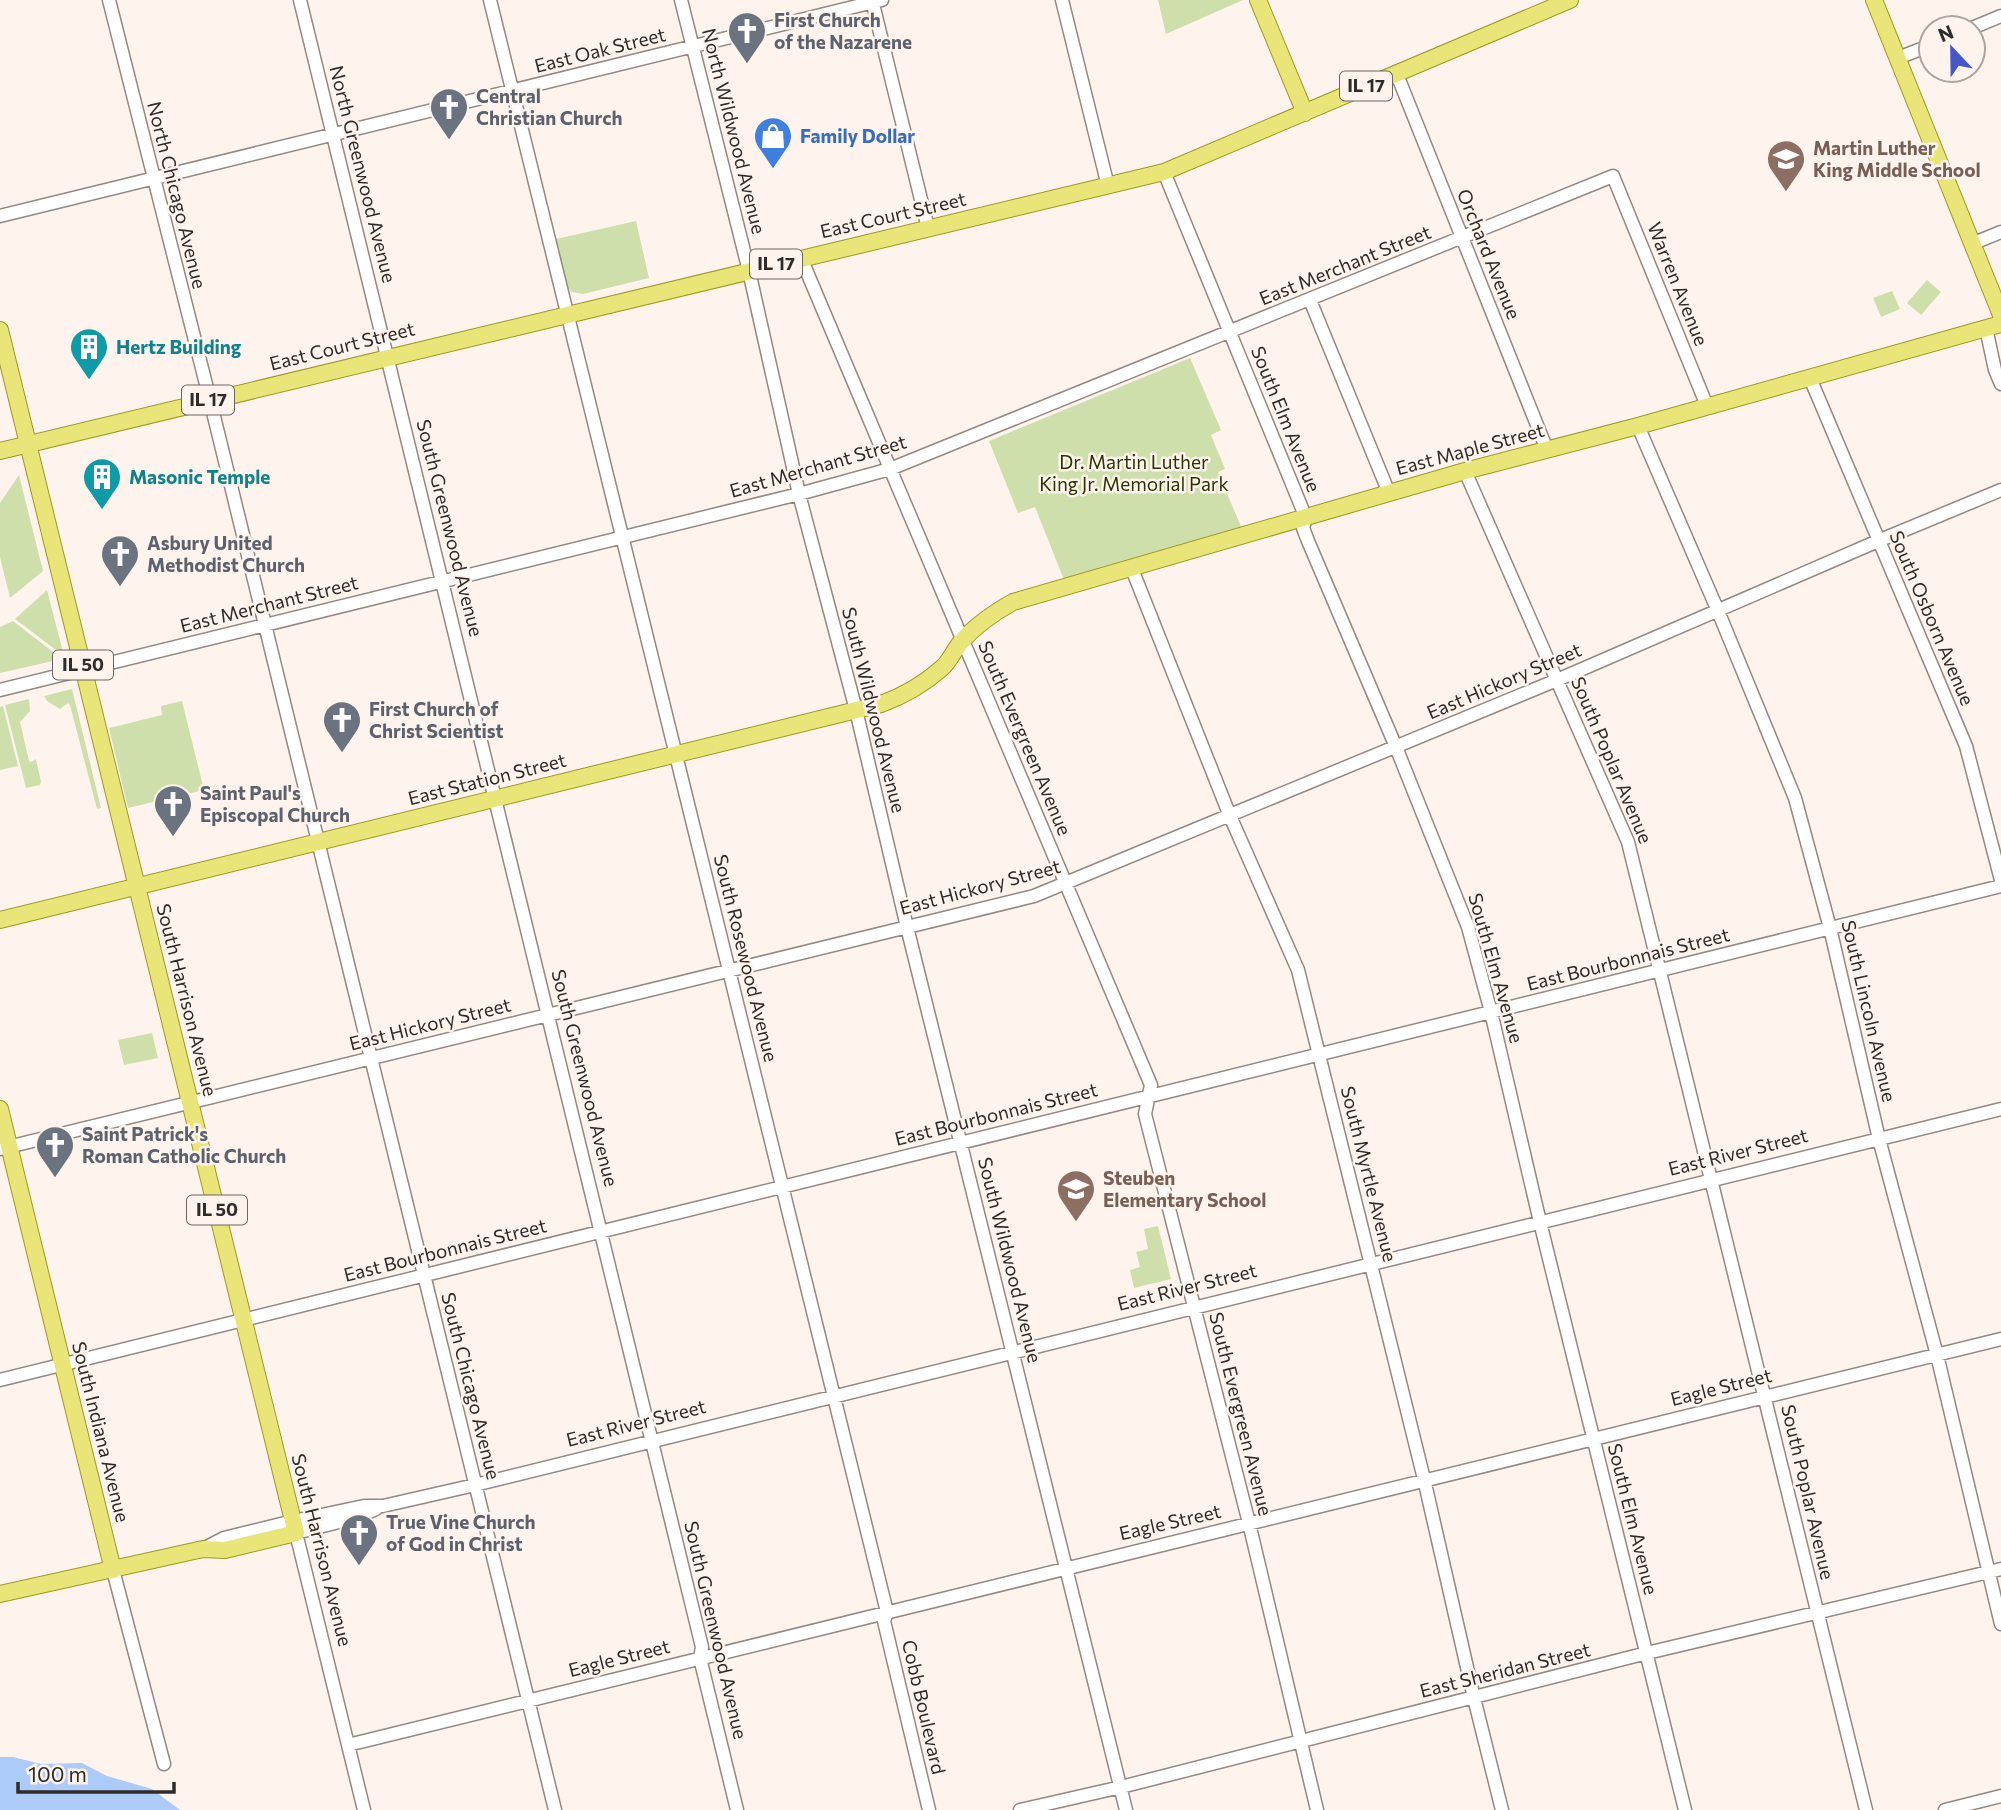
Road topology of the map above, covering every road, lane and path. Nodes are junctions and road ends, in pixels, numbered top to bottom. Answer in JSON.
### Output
{"nodes":[{"id":1,"x":108,"y":0,"type":"edge"},
{"id":2,"x":300,"y":0,"type":"edge"},
{"id":3,"x":490,"y":0,"type":"edge"},
{"id":4,"x":681,"y":0,"type":"edge"},
{"id":5,"x":1062,"y":0,"type":"edge"},
{"id":6,"x":1258,"y":0,"type":"edge"},
{"id":7,"x":1570,"y":0,"type":"edge"},
{"id":8,"x":1874,"y":0,"type":"edge"},
{"id":9,"x":875,"y":1,"type":"edge"},
{"id":10,"x":1549,"y":4,"type":"edge"},
{"id":11,"x":693,"y":47,"type":"junction"},
{"id":12,"x":1917,"y":51,"type":"edge"},
{"id":13,"x":1898,"y":58,"type":"junction"},
{"id":14,"x":1396,"y":72,"type":"junction"},
{"id":15,"x":513,"y":92,"type":"junction"},
{"id":16,"x":1306,"y":113,"type":"junction"},
{"id":17,"x":333,"y":134,"type":"junction"},
{"id":18,"x":1164,"y":173,"type":"junction"},
{"id":19,"x":1613,"y":176,"type":"joint"},
{"id":20,"x":152,"y":179,"type":"junction"},
{"id":21,"x":1108,"y":186,"type":"junction"},
{"id":22,"x":0,"y":216,"type":"edge"},
{"id":23,"x":928,"y":228,"type":"junction"},
{"id":24,"x":2001,"y":232,"type":"edge"},
{"id":25,"x":1463,"y":238,"type":"junction"},
{"id":26,"x":1974,"y":243,"type":"junction"},
{"id":27,"x":802,"y":258,"type":"junction"},
{"id":28,"x":749,"y":271,"type":"junction"},
{"id":29,"x":1310,"y":300,"type":"junction"},
{"id":30,"x":568,"y":314,"type":"junction"},
{"id":31,"x":2001,"y":315,"type":"edge"},
{"id":32,"x":1993,"y":326,"type":"edge"},
{"id":33,"x":0,"y":330,"type":"edge"},
{"id":34,"x":1229,"y":332,"type":"junction"},
{"id":35,"x":388,"y":356,"type":"junction"},
{"id":36,"x":1810,"y":378,"type":"junction"},
{"id":37,"x":2001,"y":384,"type":"edge"},
{"id":38,"x":210,"y":400,"type":"junction"},
{"id":39,"x":1707,"y":406,"type":"junction"},
{"id":40,"x":1638,"y":426,"type":"junction"},
{"id":41,"x":29,"y":444,"type":"junction"},
{"id":42,"x":1547,"y":450,"type":"junction"},
{"id":43,"x":0,"y":451,"type":"edge"},
{"id":44,"x":890,"y":469,"type":"junction"},
{"id":45,"x":1465,"y":471,"type":"junction"},
{"id":46,"x":2001,"y":490,"type":"edge"},
{"id":47,"x":1389,"y":494,"type":"junction"},
{"id":48,"x":799,"y":495,"type":"junction"},
{"id":49,"x":1306,"y":518,"type":"junction"},
{"id":50,"x":623,"y":538,"type":"junction"},
{"id":51,"x":1878,"y":541,"type":"junction"},
{"id":52,"x":1132,"y":569,"type":"junction"},
{"id":53,"x":443,"y":581,"type":"junction"},
{"id":54,"x":1718,"y":611,"type":"junction"},
{"id":55,"x":265,"y":625,"type":"junction"},
{"id":56,"x":963,"y":640,"type":"junction"},
{"id":57,"x":84,"y":669,"type":"junction"},
{"id":58,"x":1557,"y":680,"type":"junction"},
{"id":59,"x":0,"y":690,"type":"edge"},
{"id":60,"x":856,"y":710,"type":"junction"},
{"id":61,"x":1396,"y":747,"type":"junction"},
{"id":62,"x":676,"y":754,"type":"junction"},
{"id":63,"x":496,"y":798,"type":"junction"},
{"id":64,"x":1230,"y":816,"type":"junction"},
{"id":65,"x":318,"y":842,"type":"junction"},
{"id":66,"x":2001,"y":880,"type":"edge"},
{"id":67,"x":1066,"y":885,"type":"junction"},
{"id":68,"x":137,"y":886,"type":"junction"},
{"id":69,"x":2001,"y":886,"type":"edge"},
{"id":70,"x":0,"y":920,"type":"edge"},
{"id":71,"x":906,"y":928,"type":"junction"},
{"id":72,"x":1830,"y":928,"type":"junction"},
{"id":73,"x":1660,"y":970,"type":"junction"},
{"id":74,"x":729,"y":971,"type":"junction"},
{"id":75,"x":1491,"y":1012,"type":"junction"},
{"id":76,"x":549,"y":1015,"type":"junction"},
{"id":77,"x":1319,"y":1054,"type":"junction"},
{"id":78,"x":371,"y":1058,"type":"junction"},
{"id":79,"x":1150,"y":1096,"type":"junction"},
{"id":80,"x":190,"y":1102,"type":"junction"},
{"id":81,"x":0,"y":1109,"type":"edge"},
{"id":82,"x":2001,"y":1109,"type":"edge"},
{"id":83,"x":1879,"y":1139,"type":"junction"},
{"id":84,"x":961,"y":1143,"type":"junction"},
{"id":85,"x":5,"y":1148,"type":"edge"},
{"id":86,"x":1710,"y":1180,"type":"junction"},
{"id":87,"x":782,"y":1187,"type":"junction"},
{"id":88,"x":1539,"y":1222,"type":"junction"},
{"id":89,"x":603,"y":1231,"type":"junction"},
{"id":90,"x":1371,"y":1264,"type":"junction"},
{"id":91,"x":424,"y":1275,"type":"junction"},
{"id":92,"x":1194,"y":1307,"type":"junction"},
{"id":93,"x":244,"y":1320,"type":"junction"},
{"id":94,"x":2001,"y":1339,"type":"edge"},
{"id":95,"x":1012,"y":1352,"type":"junction"},
{"id":96,"x":1937,"y":1356,"type":"junction"},
{"id":97,"x":62,"y":1364,"type":"junction"},
{"id":98,"x":0,"y":1380,"type":"edge"},
{"id":99,"x":834,"y":1395,"type":"junction"},
{"id":100,"x":1765,"y":1395,"type":"junction"},
{"id":101,"x":1592,"y":1438,"type":"junction"},
{"id":102,"x":652,"y":1440,"type":"junction"},
{"id":103,"x":1424,"y":1479,"type":"junction"},
{"id":104,"x":475,"y":1485,"type":"junction"},
{"id":105,"x":1249,"y":1523,"type":"junction"},
{"id":106,"x":294,"y":1527,"type":"junction"},
{"id":107,"x":1066,"y":1567,"type":"junction"},
{"id":108,"x":113,"y":1570,"type":"junction"},
{"id":109,"x":1995,"y":1571,"type":"edge"},
{"id":110,"x":0,"y":1594,"type":"edge"},
{"id":111,"x":0,"y":1605,"type":"edge"},
{"id":112,"x":887,"y":1612,"type":"junction"},
{"id":113,"x":1818,"y":1614,"type":"junction"},
{"id":114,"x":2001,"y":1624,"type":"edge"},
{"id":115,"x":1647,"y":1653,"type":"junction"},
{"id":116,"x":701,"y":1658,"type":"junction"},
{"id":117,"x":1474,"y":1698,"type":"junction"},
{"id":118,"x":528,"y":1701,"type":"junction"},
{"id":119,"x":1300,"y":1741,"type":"junction"},
{"id":120,"x":348,"y":1745,"type":"junction"},
{"id":121,"x":164,"y":1764,"type":"dead end"},
{"id":122,"x":1121,"y":1787,"type":"junction"},
{"id":123,"x":2001,"y":1796,"type":"edge"},
{"id":124,"x":364,"y":1810,"type":"edge"},
{"id":125,"x":555,"y":1810,"type":"edge"},
{"id":126,"x":737,"y":1810,"type":"edge"},
{"id":127,"x":929,"y":1810,"type":"edge"},
{"id":128,"x":1020,"y":1810,"type":"edge"},
{"id":129,"x":1126,"y":1810,"type":"edge"},
{"id":130,"x":1317,"y":1810,"type":"edge"},
{"id":131,"x":1502,"y":1810,"type":"edge"},
{"id":132,"x":1685,"y":1810,"type":"edge"},
{"id":133,"x":1866,"y":1810,"type":"edge"},
{"id":134,"x":1945,"y":1810,"type":"edge"}],
"edges":[{"from":1,"to":20,"type":"street","name":"North Chicago Avenue"},
{"from":2,"to":17,"type":"street","name":"North Greenwood Avenue"},
{"from":3,"to":15,"type":"street","name":"South Rosewood Avenue"},
{"from":4,"to":11,"type":"street","name":"North Wildwood Avenue"},
{"from":5,"to":21,"type":"street"},
{"from":6,"to":16,"type":"main road"},
{"from":7,"to":10,"type":"main road","name":"East Court Street","number":"IL 17"},
{"from":8,"to":13,"type":"main road"},
{"from":9,"to":11,"type":"street","name":"East Oak Street"},
{"from":9,"to":23,"type":"street"},
{"from":10,"to":14,"type":"main road","name":"East Court Street","number":"IL 17"},
{"from":11,"to":15,"type":"street","name":"East Oak Street"},
{"from":11,"to":28,"type":"street","name":"North Wildwood Avenue"},
{"from":12,"to":13,"type":"street"},
{"from":13,"to":26,"type":"main road"},
{"from":14,"to":16,"type":"main road","name":"East Court Street","number":"IL 17"},
{"from":14,"to":25,"type":"street","name":"Orchard Avenue"},
{"from":15,"to":17,"type":"street","name":"East Oak Street"},
{"from":15,"to":30,"type":"street","name":"South Rosewood Avenue"},
{"from":16,"to":18,"type":"main road","name":"East Court Street","number":"IL 17"},
{"from":17,"to":20,"type":"street","name":"East Oak Street"},
{"from":17,"to":35,"type":"street","name":"North Greenwood Avenue"},
{"from":18,"to":21,"type":"main road","name":"East Court Street","number":"IL 17"},
{"from":18,"to":34,"type":"street","name":"South Elm Avenue"},
{"from":19,"to":25,"type":"street","name":"East Merchant Street"},
{"from":19,"to":39,"type":"street","name":"Warren Avenue"},
{"from":20,"to":22,"type":"street","name":"East Oak Street"},
{"from":20,"to":38,"type":"street","name":"North Chicago Avenue"},
{"from":21,"to":23,"type":"main road","name":"East Court Street","number":"IL 17"},
{"from":23,"to":27,"type":"main road","name":"East Court Street","number":"IL 17"},
{"from":24,"to":26,"type":"street"},
{"from":25,"to":29,"type":"street","name":"East Merchant Street"},
{"from":25,"to":42,"type":"street","name":"Orchard Avenue"},
{"from":26,"to":31,"type":"main road"},
{"from":27,"to":28,"type":"main road","name":"East Court Street","number":"IL 17"},
{"from":27,"to":44,"type":"street","name":"South Evergreen Avenue"},
{"from":28,"to":30,"type":"main road","name":"East Court Street","number":"IL 17"},
{"from":28,"to":48,"type":"street","name":"South Wildwood Avenue"},
{"from":29,"to":34,"type":"street","name":"East Merchant Street"},
{"from":29,"to":47,"type":"street"},
{"from":30,"to":35,"type":"main road","name":"East Court Street","number":"IL 17"},
{"from":30,"to":50,"type":"street","name":"South Rosewood Avenue"},
{"from":32,"to":36,"type":"main road","name":"East Maple Street"},
{"from":32,"to":37,"type":"street"},
{"from":33,"to":41,"type":"main road","number":"IL 50"},
{"from":34,"to":44,"type":"street","name":"East Merchant Street"},
{"from":34,"to":49,"type":"street","name":"South Elm Avenue"},
{"from":35,"to":38,"type":"main road","name":"East Court Street","number":"IL 17"},
{"from":35,"to":53,"type":"street","name":"South Greenwood Avenue"},
{"from":36,"to":39,"type":"main road","name":"East Maple Street"},
{"from":36,"to":51,"type":"street","name":"South Osborn Avenue"},
{"from":38,"to":41,"type":"main road","name":"East Court Street","number":"IL 17"},
{"from":38,"to":55,"type":"street","name":"South Chicago Avenue"},
{"from":39,"to":40,"type":"main road","name":"East Maple Street"},
{"from":40,"to":42,"type":"main road","name":"East Maple Street"},
{"from":40,"to":54,"type":"street","name":"South Lincoln Avenue"},
{"from":41,"to":43,"type":"main road","name":"East Court Street","number":"IL 17"},
{"from":41,"to":57,"type":"main road","name":"South Harrison Avenue","number":"IL 50"},
{"from":42,"to":45,"type":"main road","name":"East Maple Street"},
{"from":44,"to":48,"type":"street","name":"East Merchant Street"},
{"from":44,"to":56,"type":"street","name":"South Evergreen Avenue"},
{"from":45,"to":47,"type":"main road","name":"East Maple Street"},
{"from":45,"to":58,"type":"street","name":"South Poplar Avenue"},
{"from":46,"to":51,"type":"street","name":"East Hickory Street"},
{"from":47,"to":49,"type":"main road","name":"East Maple Street"},
{"from":48,"to":50,"type":"street","name":"East Merchant Street"},
{"from":48,"to":60,"type":"street","name":"South Wildwood Avenue"},
{"from":49,"to":52,"type":"main road","name":"East Maple Street"},
{"from":49,"to":61,"type":"street","name":"South Elm Avenue"},
{"from":50,"to":53,"type":"street","name":"East Merchant Street"},
{"from":50,"to":62,"type":"street","name":"South Rosewood Avenue"},
{"from":51,"to":54,"type":"street","name":"East Hickory Street"},
{"from":51,"to":66,"type":"street","name":"South Osborn Avenue"},
{"from":52,"to":56,"type":"main road","name":"East Maple Street"},
{"from":52,"to":64,"type":"street","name":"South Myrtle Avenue"},
{"from":53,"to":55,"type":"street","name":"East Merchant Street"},
{"from":53,"to":63,"type":"street","name":"South Greenwood Avenue"},
{"from":54,"to":58,"type":"street","name":"East Hickory Street"},
{"from":54,"to":72,"type":"street","name":"South Lincoln Avenue"},
{"from":55,"to":57,"type":"street","name":"East Merchant Street"},
{"from":55,"to":65,"type":"street","name":"South Chicago Avenue"},
{"from":56,"to":60,"type":"main road","name":"East Station Street"},
{"from":56,"to":67,"type":"street","name":"South Evergreen Avenue"},
{"from":57,"to":59,"type":"street","name":"East Merchant Street"},
{"from":57,"to":68,"type":"main road","name":"South Harrison Avenue","number":"IL 50"},
{"from":58,"to":61,"type":"street","name":"East Hickory Street"},
{"from":58,"to":73,"type":"street","name":"South Poplar Avenue"},
{"from":60,"to":62,"type":"main road","name":"East Station Street"},
{"from":60,"to":71,"type":"street","name":"South Wildwood Avenue"},
{"from":61,"to":64,"type":"street","name":"East Hickory Street"},
{"from":61,"to":75,"type":"street","name":"South Elm Avenue"},
{"from":62,"to":63,"type":"main road","name":"East Station Street"},
{"from":62,"to":74,"type":"street","name":"South Rosewood Avenue"},
{"from":63,"to":65,"type":"main road","name":"East Station Street"},
{"from":63,"to":76,"type":"street","name":"South Greenwood Avenue"},
{"from":64,"to":67,"type":"street","name":"East Hickory Street"},
{"from":64,"to":77,"type":"street","name":"South Myrtle Avenue"},
{"from":65,"to":68,"type":"main road","name":"East Station Street"},
{"from":65,"to":78,"type":"street","name":"South Chicago Avenue"},
{"from":67,"to":71,"type":"street","name":"East Hickory Street"},
{"from":67,"to":79,"type":"street","name":"South Evergreen Avenue"},
{"from":68,"to":70,"type":"main road","name":"East Station Street"},
{"from":68,"to":80,"type":"main road","name":"South Harrison Avenue","number":"IL 50"},
{"from":69,"to":72,"type":"street","name":"East Bourbonnais Street"},
{"from":71,"to":74,"type":"street","name":"East Hickory Street"},
{"from":71,"to":84,"type":"street","name":"South Wildwood Avenue"},
{"from":72,"to":73,"type":"street","name":"East Bourbonnais Street"},
{"from":72,"to":83,"type":"street","name":"South Lincoln Avenue"},
{"from":73,"to":75,"type":"street","name":"East Bourbonnais Street"},
{"from":73,"to":86,"type":"street","name":"South Poplar Avenue"},
{"from":74,"to":76,"type":"street","name":"East Hickory Street"},
{"from":74,"to":87,"type":"street","name":"South Rosewood Avenue"},
{"from":75,"to":77,"type":"street","name":"East Bourbonnais Street"},
{"from":75,"to":88,"type":"street","name":"South Elm Avenue"},
{"from":76,"to":78,"type":"street","name":"East Hickory Street"},
{"from":76,"to":89,"type":"street","name":"South Greenwood Avenue"},
{"from":77,"to":79,"type":"street","name":"East Bourbonnais Street"},
{"from":77,"to":90,"type":"street","name":"South Myrtle Avenue"},
{"from":78,"to":80,"type":"street","name":"East Hickory Street"},
{"from":78,"to":91,"type":"street","name":"South Chicago Avenue"},
{"from":79,"to":84,"type":"street","name":"East Bourbonnais Street"},
{"from":79,"to":92,"type":"street","name":"South Evergreen Avenue"},
{"from":80,"to":85,"type":"street","name":"East Hickory Street"},
{"from":80,"to":93,"type":"main road","name":"South Harrison Avenue","number":"IL 50"},
{"from":81,"to":85,"type":"main road","name":"South Indiana Avenue"},
{"from":82,"to":83,"type":"street","name":"East River Street"},
{"from":83,"to":86,"type":"street","name":"East River Street"},
{"from":83,"to":96,"type":"street","name":"South Lincoln Avenue"},
{"from":84,"to":87,"type":"street","name":"East Bourbonnais Street"},
{"from":84,"to":95,"type":"street","name":"South Wildwood Avenue"},
{"from":85,"to":97,"type":"main road","name":"South Indiana Avenue"},
{"from":86,"to":88,"type":"street","name":"East River Street"},
{"from":86,"to":100,"type":"street","name":"South Poplar Avenue"},
{"from":87,"to":89,"type":"street","name":"East Bourbonnais Street"},
{"from":87,"to":99,"type":"street","name":"South Rosewood Avenue"},
{"from":88,"to":90,"type":"street","name":"East River Street"},
{"from":88,"to":101,"type":"street","name":"South Elm Avenue"},
{"from":89,"to":91,"type":"street","name":"East Bourbonnais Street"},
{"from":89,"to":102,"type":"street","name":"South Greenwood Avenue"},
{"from":90,"to":92,"type":"street","name":"East River Street"},
{"from":90,"to":103,"type":"street","name":"South Myrtle Avenue"},
{"from":91,"to":93,"type":"street","name":"East Bourbonnais Street"},
{"from":91,"to":104,"type":"street","name":"South Chicago Avenue"},
{"from":92,"to":95,"type":"street","name":"East River Street"},
{"from":92,"to":105,"type":"street","name":"South Evergreen Avenue"},
{"from":93,"to":97,"type":"street","name":"East Bourbonnais Street"},
{"from":93,"to":106,"type":"main road","name":"South Harrison Avenue","number":"IL 50"},
{"from":94,"to":96,"type":"street","name":"Eagle Street"},
{"from":95,"to":99,"type":"street","name":"East River Street"},
{"from":95,"to":107,"type":"street","name":"South Wildwood Avenue"},
{"from":96,"to":100,"type":"street","name":"Eagle Street"},
{"from":96,"to":109,"type":"street","name":"South Lincoln Avenue"},
{"from":97,"to":98,"type":"street","name":"East Bourbonnais Street"},
{"from":97,"to":108,"type":"main road","name":"South Indiana Avenue"},
{"from":99,"to":102,"type":"street","name":"East River Street"},
{"from":99,"to":112,"type":"street","name":"South Rosewood Avenue"},
{"from":100,"to":101,"type":"street","name":"Eagle Street"},
{"from":100,"to":113,"type":"street","name":"South Poplar Avenue"},
{"from":101,"to":103,"type":"street","name":"Eagle Street"},
{"from":101,"to":115,"type":"street","name":"South Elm Avenue"},
{"from":102,"to":104,"type":"street","name":"East River Street"},
{"from":102,"to":116,"type":"street","name":"South Greenwood Avenue"},
{"from":103,"to":105,"type":"street","name":"Eagle Street"},
{"from":103,"to":117,"type":"street","name":"South Myrtle Avenue"},
{"from":104,"to":106,"type":"street","name":"East River Street"},
{"from":104,"to":118,"type":"street","name":"South Chicago Avenue"},
{"from":105,"to":107,"type":"street","name":"Eagle Street"},
{"from":105,"to":119,"type":"street","name":"South Evergreen Avenue"},
{"from":106,"to":108,"type":"main road","name":"East River Street"},
{"from":106,"to":120,"type":"street","name":"South Harrison Avenue"},
{"from":107,"to":112,"type":"street","name":"Eagle Street"},
{"from":107,"to":122,"type":"street","name":"South Wildwood Avenue"},
{"from":108,"to":110,"type":"main road","name":"East River Street"},
{"from":108,"to":111,"type":"main road","name":"East River Street"},
{"from":108,"to":121,"type":"street","name":"South Indiana Avenue"},
{"from":109,"to":113,"type":"street","name":"East Sheridan Street"},
{"from":109,"to":114,"type":"street","name":"South Lincoln Avenue"},
{"from":112,"to":116,"type":"street","name":"Eagle Street"},
{"from":112,"to":127,"type":"street","name":"Cobb Boulevard"},
{"from":113,"to":115,"type":"street","name":"East Sheridan Street"},
{"from":113,"to":133,"type":"street","name":"South Poplar Avenue"},
{"from":115,"to":117,"type":"street","name":"East Sheridan Street"},
{"from":115,"to":132,"type":"street","name":"South Elm Avenue"},
{"from":116,"to":118,"type":"street","name":"Eagle Street"},
{"from":116,"to":126,"type":"street","name":"South Greenwood Avenue"},
{"from":117,"to":119,"type":"street","name":"East Sheridan Street"},
{"from":117,"to":131,"type":"street","name":"South Myrtle Avenue"},
{"from":118,"to":120,"type":"street","name":"Eagle Street"},
{"from":118,"to":125,"type":"street","name":"South Chicago Avenue"},
{"from":119,"to":122,"type":"street","name":"East Sheridan Street"},
{"from":119,"to":130,"type":"street","name":"South Evergreen Avenue"},
{"from":120,"to":124,"type":"street","name":"South Harrison Avenue"},
{"from":122,"to":128,"type":"street","name":"East Sheridan Street"},
{"from":122,"to":129,"type":"street","name":"South Wildwood Avenue"},
{"from":123,"to":134,"type":"street"}]}
